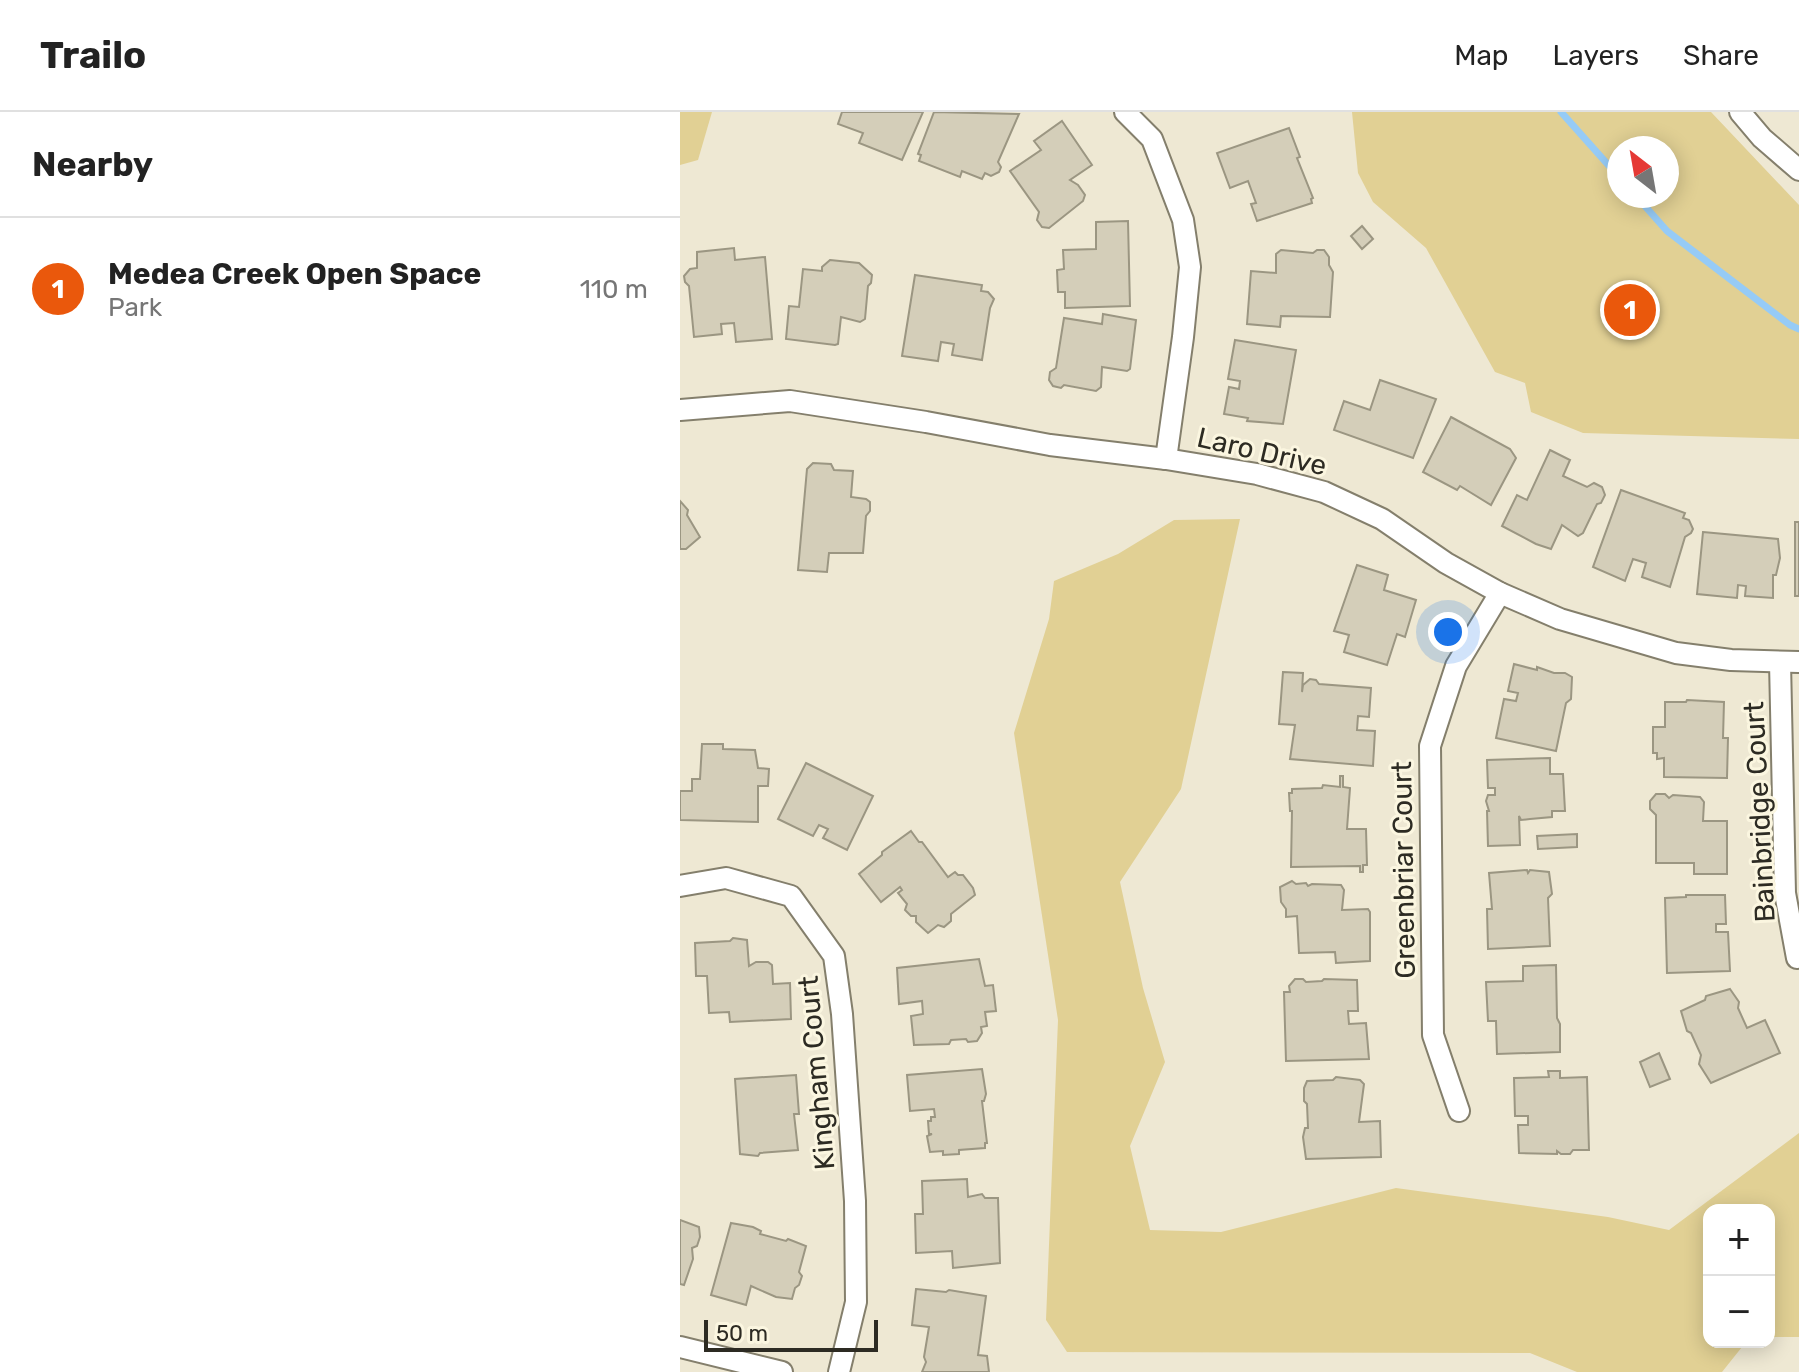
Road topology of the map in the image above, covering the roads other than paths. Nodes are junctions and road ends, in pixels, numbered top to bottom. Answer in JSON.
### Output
{"nodes":[{"id":1,"x":1125,"y":112,"type":"edge"},
{"id":2,"x":1740,"y":112,"type":"edge"},
{"id":3,"x":1799,"y":170,"type":"edge"},
{"id":4,"x":680,"y":410,"type":"edge"},
{"id":5,"x":1166,"y":459,"type":"junction"},
{"id":6,"x":1500,"y":593,"type":"junction"},
{"id":7,"x":1790,"y":662,"type":"edge"},
{"id":8,"x":680,"y":886,"type":"edge"},
{"id":9,"x":1797,"y":958,"type":"dead end"},
{"id":10,"x":1459,"y":1111,"type":"dead end"},
{"id":11,"x":680,"y":1347,"type":"edge"},
{"id":12,"x":782,"y":1372,"type":"edge"},
{"id":13,"x":839,"y":1372,"type":"edge"}],
"edges":[{"from":1,"to":5,"type":"street"},
{"from":2,"to":3,"type":"street"},
{"from":4,"to":5,"type":"street","name":"Laro Drive"},
{"from":5,"to":6,"type":"street","name":"Laro Drive"},
{"from":6,"to":7,"type":"street","name":"Laro Drive"},
{"from":6,"to":10,"type":"street","name":"Greenbriar Court"},
{"from":7,"to":9,"type":"street","name":"Bainbridge Court"},
{"from":8,"to":13,"type":"street","name":"Kingham Court"},
{"from":11,"to":12,"type":"street"}]}
